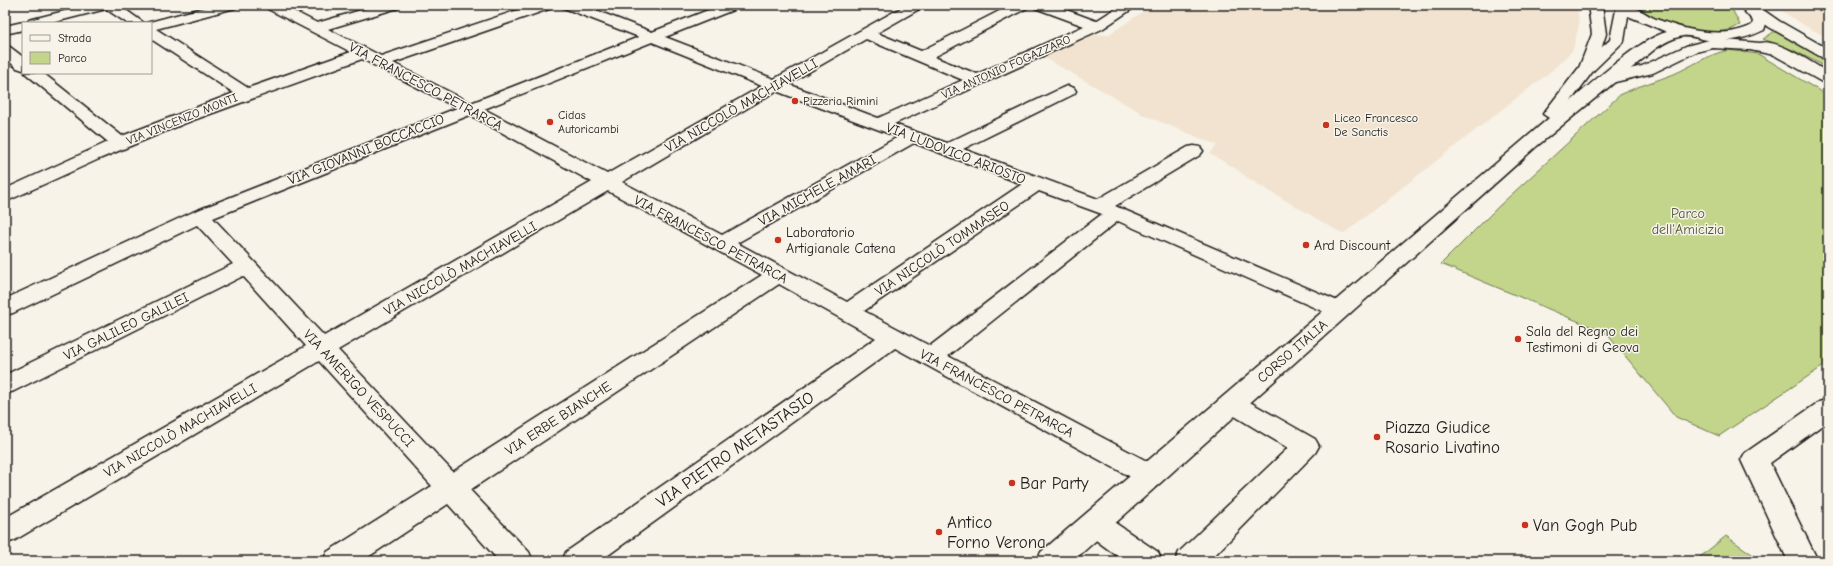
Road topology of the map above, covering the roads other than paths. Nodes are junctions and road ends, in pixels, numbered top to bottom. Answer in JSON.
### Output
{"nodes":[{"id":1,"x":105,"y":5,"type":"edge"},
{"id":2,"x":110,"y":5,"type":"edge"},
{"id":3,"x":230,"y":5,"type":"edge"},
{"id":4,"x":271,"y":5,"type":"edge"},
{"id":5,"x":393,"y":5,"type":"edge"},
{"id":6,"x":547,"y":5,"type":"edge"},
{"id":7,"x":569,"y":5,"type":"edge"},
{"id":8,"x":733,"y":5,"type":"edge"},
{"id":9,"x":916,"y":5,"type":"edge"},
{"id":10,"x":1022,"y":5,"type":"edge"},
{"id":11,"x":1040,"y":5,"type":"edge"},
{"id":12,"x":1131,"y":5,"type":"edge"},
{"id":13,"x":1595,"y":5,"type":"edge"},
{"id":14,"x":1746,"y":5,"type":"edge"},
{"id":15,"x":1623,"y":6,"type":"edge"},
{"id":16,"x":38,"y":22,"type":"edge"},
{"id":17,"x":136,"y":22,"type":"edge"},
{"id":18,"x":22,"y":26,"type":"edge"},
{"id":19,"x":152,"y":26,"type":"edge"},
{"id":20,"x":1096,"y":26,"type":"junction"},
{"id":21,"x":316,"y":28,"type":"junction"},
{"id":22,"x":5,"y":30,"type":"edge"},
{"id":23,"x":1683,"y":32,"type":"junction"},
{"id":24,"x":152,"y":33,"type":"edge"},
{"id":25,"x":866,"y":34,"type":"junction"},
{"id":26,"x":1729,"y":37,"type":"junction"},
{"id":27,"x":650,"y":38,"type":"junction"},
{"id":28,"x":1779,"y":51,"type":"junction"},
{"id":29,"x":1828,"y":55,"type":"edge"},
{"id":30,"x":922,"y":57,"type":"junction"},
{"id":31,"x":372,"y":58,"type":"junction"},
{"id":32,"x":1587,"y":68,"type":"junction"},
{"id":33,"x":34,"y":74,"type":"edge"},
{"id":34,"x":1607,"y":79,"type":"junction"},
{"id":35,"x":1828,"y":79,"type":"edge"},
{"id":36,"x":977,"y":80,"type":"junction"},
{"id":37,"x":774,"y":85,"type":"junction"},
{"id":38,"x":1068,"y":91,"type":"dead end"},
{"id":39,"x":246,"y":94,"type":"junction"},
{"id":40,"x":469,"y":108,"type":"junction"},
{"id":41,"x":879,"y":124,"type":"junction"},
{"id":42,"x":912,"y":137,"type":"junction"},
{"id":43,"x":1531,"y":142,"type":"junction"},
{"id":44,"x":121,"y":144,"type":"junction"},
{"id":45,"x":947,"y":150,"type":"junction"},
{"id":46,"x":1194,"y":151,"type":"dead end"},
{"id":47,"x":608,"y":183,"type":"junction"},
{"id":48,"x":1037,"y":184,"type":"junction"},
{"id":49,"x":5,"y":196,"type":"edge"},
{"id":50,"x":1108,"y":210,"type":"junction"},
{"id":51,"x":200,"y":216,"type":"junction"},
{"id":52,"x":721,"y":244,"type":"junction"},
{"id":53,"x":246,"y":266,"type":"junction"},
{"id":54,"x":778,"y":275,"type":"junction"},
{"id":55,"x":5,"y":308,"type":"edge"},
{"id":56,"x":1339,"y":310,"type":"junction"},
{"id":57,"x":847,"y":312,"type":"junction"},
{"id":58,"x":894,"y":337,"type":"junction"},
{"id":59,"x":322,"y":348,"type":"junction"},
{"id":60,"x":931,"y":357,"type":"junction"},
{"id":61,"x":5,"y":385,"type":"edge"},
{"id":62,"x":1232,"y":403,"type":"junction"},
{"id":63,"x":1828,"y":408,"type":"edge"},
{"id":64,"x":1150,"y":476,"type":"junction"},
{"id":65,"x":450,"y":488,"type":"junction"},
{"id":66,"x":1095,"y":524,"type":"junction"},
{"id":67,"x":5,"y":532,"type":"edge"},
{"id":68,"x":338,"y":561,"type":"edge"},
{"id":69,"x":518,"y":561,"type":"edge"},
{"id":70,"x":577,"y":561,"type":"edge"},
{"id":71,"x":1052,"y":561,"type":"edge"},
{"id":72,"x":1147,"y":561,"type":"edge"},
{"id":73,"x":1190,"y":561,"type":"edge"},
{"id":74,"x":1803,"y":561,"type":"edge"}],
"edges":[{"from":1,"to":16,"type":"street"},
{"from":2,"to":17,"type":"street"},
{"from":3,"to":19,"type":"street"},
{"from":4,"to":21,"type":"street","name":"VIA FRANCESCO PETRARCA"},
{"from":5,"to":21,"type":"street"},
{"from":6,"to":31,"type":"street","name":"VIA VINCENZO MONTI"},
{"from":7,"to":27,"type":"street","name":"VIA LUDOVICO ARIOSTO"},
{"from":8,"to":27,"type":"street","name":"VIA GIOVANNI BOCCACCIO"},
{"from":9,"to":25,"type":"street","name":"VIA NICCOLÒ MACHIAVELLI"},
{"from":10,"to":30,"type":"street"},
{"from":11,"to":20,"type":"street"},
{"from":12,"to":20,"type":"street","name":"VIA ANTONIO FOGAZZARO"},
{"from":13,"to":32,"type":"street"},
{"from":14,"to":26,"type":"street"},
{"from":14,"to":29,"type":"street"},
{"from":15,"to":23,"type":"street"},
{"from":15,"to":32,"type":"street"},
{"from":18,"to":22,"type":"street"},
{"from":20,"to":36,"type":"street","name":"VIA ANTONIO FOGAZZARO"},
{"from":21,"to":31,"type":"street","name":"VIA FRANCESCO PETRARCA"},
{"from":23,"to":26,"type":"street"},
{"from":23,"to":34,"type":"street"},
{"from":24,"to":39,"type":"street"},
{"from":25,"to":30,"type":"street"},
{"from":25,"to":37,"type":"street","name":"VIA NICCOLÒ MACHIAVELLI"},
{"from":26,"to":28,"type":"street"},
{"from":27,"to":37,"type":"street","name":"VIA LUDOVICO ARIOSTO"},
{"from":27,"to":40,"type":"street","name":"VIA GIOVANNI BOCCACCIO"},
{"from":28,"to":34,"type":"street"},
{"from":28,"to":35,"type":"street"},
{"from":30,"to":36,"type":"street"},
{"from":31,"to":39,"type":"street","name":"VIA VINCENZO MONTI"},
{"from":31,"to":40,"type":"street","name":"VIA FRANCESCO PETRARCA"},
{"from":32,"to":43,"type":"street"},
{"from":33,"to":44,"type":"street"},
{"from":34,"to":43,"type":"street"},
{"from":36,"to":41,"type":"street","name":"VIA ANTONIO FOGAZZARO"},
{"from":37,"to":41,"type":"street","name":"VIA LUDOVICO ARIOSTO"},
{"from":37,"to":47,"type":"street","name":"VIA NICCOLÒ MACHIAVELLI"},
{"from":38,"to":45,"type":"street"},
{"from":39,"to":44,"type":"street","name":"VIA VINCENZO MONTI"},
{"from":40,"to":47,"type":"street","name":"VIA FRANCESCO PETRARCA"},
{"from":40,"to":51,"type":"street","name":"VIA GIOVANNI BOCCACCIO"},
{"from":41,"to":42,"type":"street","name":"VIA LUDOVICO ARIOSTO"},
{"from":42,"to":45,"type":"street","name":"VIA LUDOVICO ARIOSTO"},
{"from":42,"to":52,"type":"street","name":"VIA MICHELE AMARI"},
{"from":43,"to":56,"type":"street","name":"CORSO ITALIA"},
{"from":44,"to":49,"type":"street","name":"VIA VINCENZO MONTI"},
{"from":45,"to":48,"type":"street","name":"VIA LUDOVICO ARIOSTO"},
{"from":46,"to":50,"type":"street"},
{"from":47,"to":52,"type":"street","name":"VIA FRANCESCO PETRARCA"},
{"from":47,"to":59,"type":"street","name":"VIA NICCOLÒ MACHIAVELLI"},
{"from":48,"to":50,"type":"street","name":"VIA LUDOVICO ARIOSTO"},
{"from":48,"to":57,"type":"street","name":"VIA NICCOLÒ TOMMASEO"},
{"from":50,"to":56,"type":"street","name":"VIA LUDOVICO ARIOSTO"},
{"from":50,"to":60,"type":"street"},
{"from":51,"to":53,"type":"street","name":"VIA AMERIGO VESPUCCI"},
{"from":51,"to":55,"type":"street","name":"VIA GIOVANNI BOCCACCIO"},
{"from":52,"to":54,"type":"street","name":"VIA FRANCESCO PETRARCA"},
{"from":53,"to":59,"type":"street","name":"VIA AMERIGO VESPUCCI"},
{"from":53,"to":61,"type":"street","name":"VIA GALILEO GALILEI"},
{"from":54,"to":57,"type":"street","name":"VIA FRANCESCO PETRARCA"},
{"from":54,"to":65,"type":"street","name":"VIA ERBE BIANCHE"},
{"from":56,"to":62,"type":"street","name":"CORSO ITALIA"},
{"from":57,"to":58,"type":"street","name":"VIA FRANCESCO PETRARCA"},
{"from":58,"to":60,"type":"street","name":"VIA FRANCESCO PETRARCA"},
{"from":58,"to":70,"type":"street","name":"VIA PIETRO METASTASIO"},
{"from":59,"to":65,"type":"street","name":"VIA AMERIGO VESPUCCI"},
{"from":59,"to":67,"type":"street","name":"VIA NICCOLÒ MACHIAVELLI"},
{"from":60,"to":64,"type":"street","name":"VIA FRANCESCO PETRARCA"},
{"from":62,"to":64,"type":"street","name":"CORSO ITALIA"},
{"from":62,"to":73,"type":"street"},
{"from":63,"to":74,"type":"street"},
{"from":64,"to":66,"type":"street","name":"CORSO ITALIA"},
{"from":65,"to":68,"type":"street","name":"VIA ERBE BIANCHE"},
{"from":65,"to":69,"type":"street","name":"VIA AMERIGO VESPUCCI"},
{"from":66,"to":71,"type":"street","name":"CORSO ITALIA"},
{"from":66,"to":72,"type":"street"}]}
